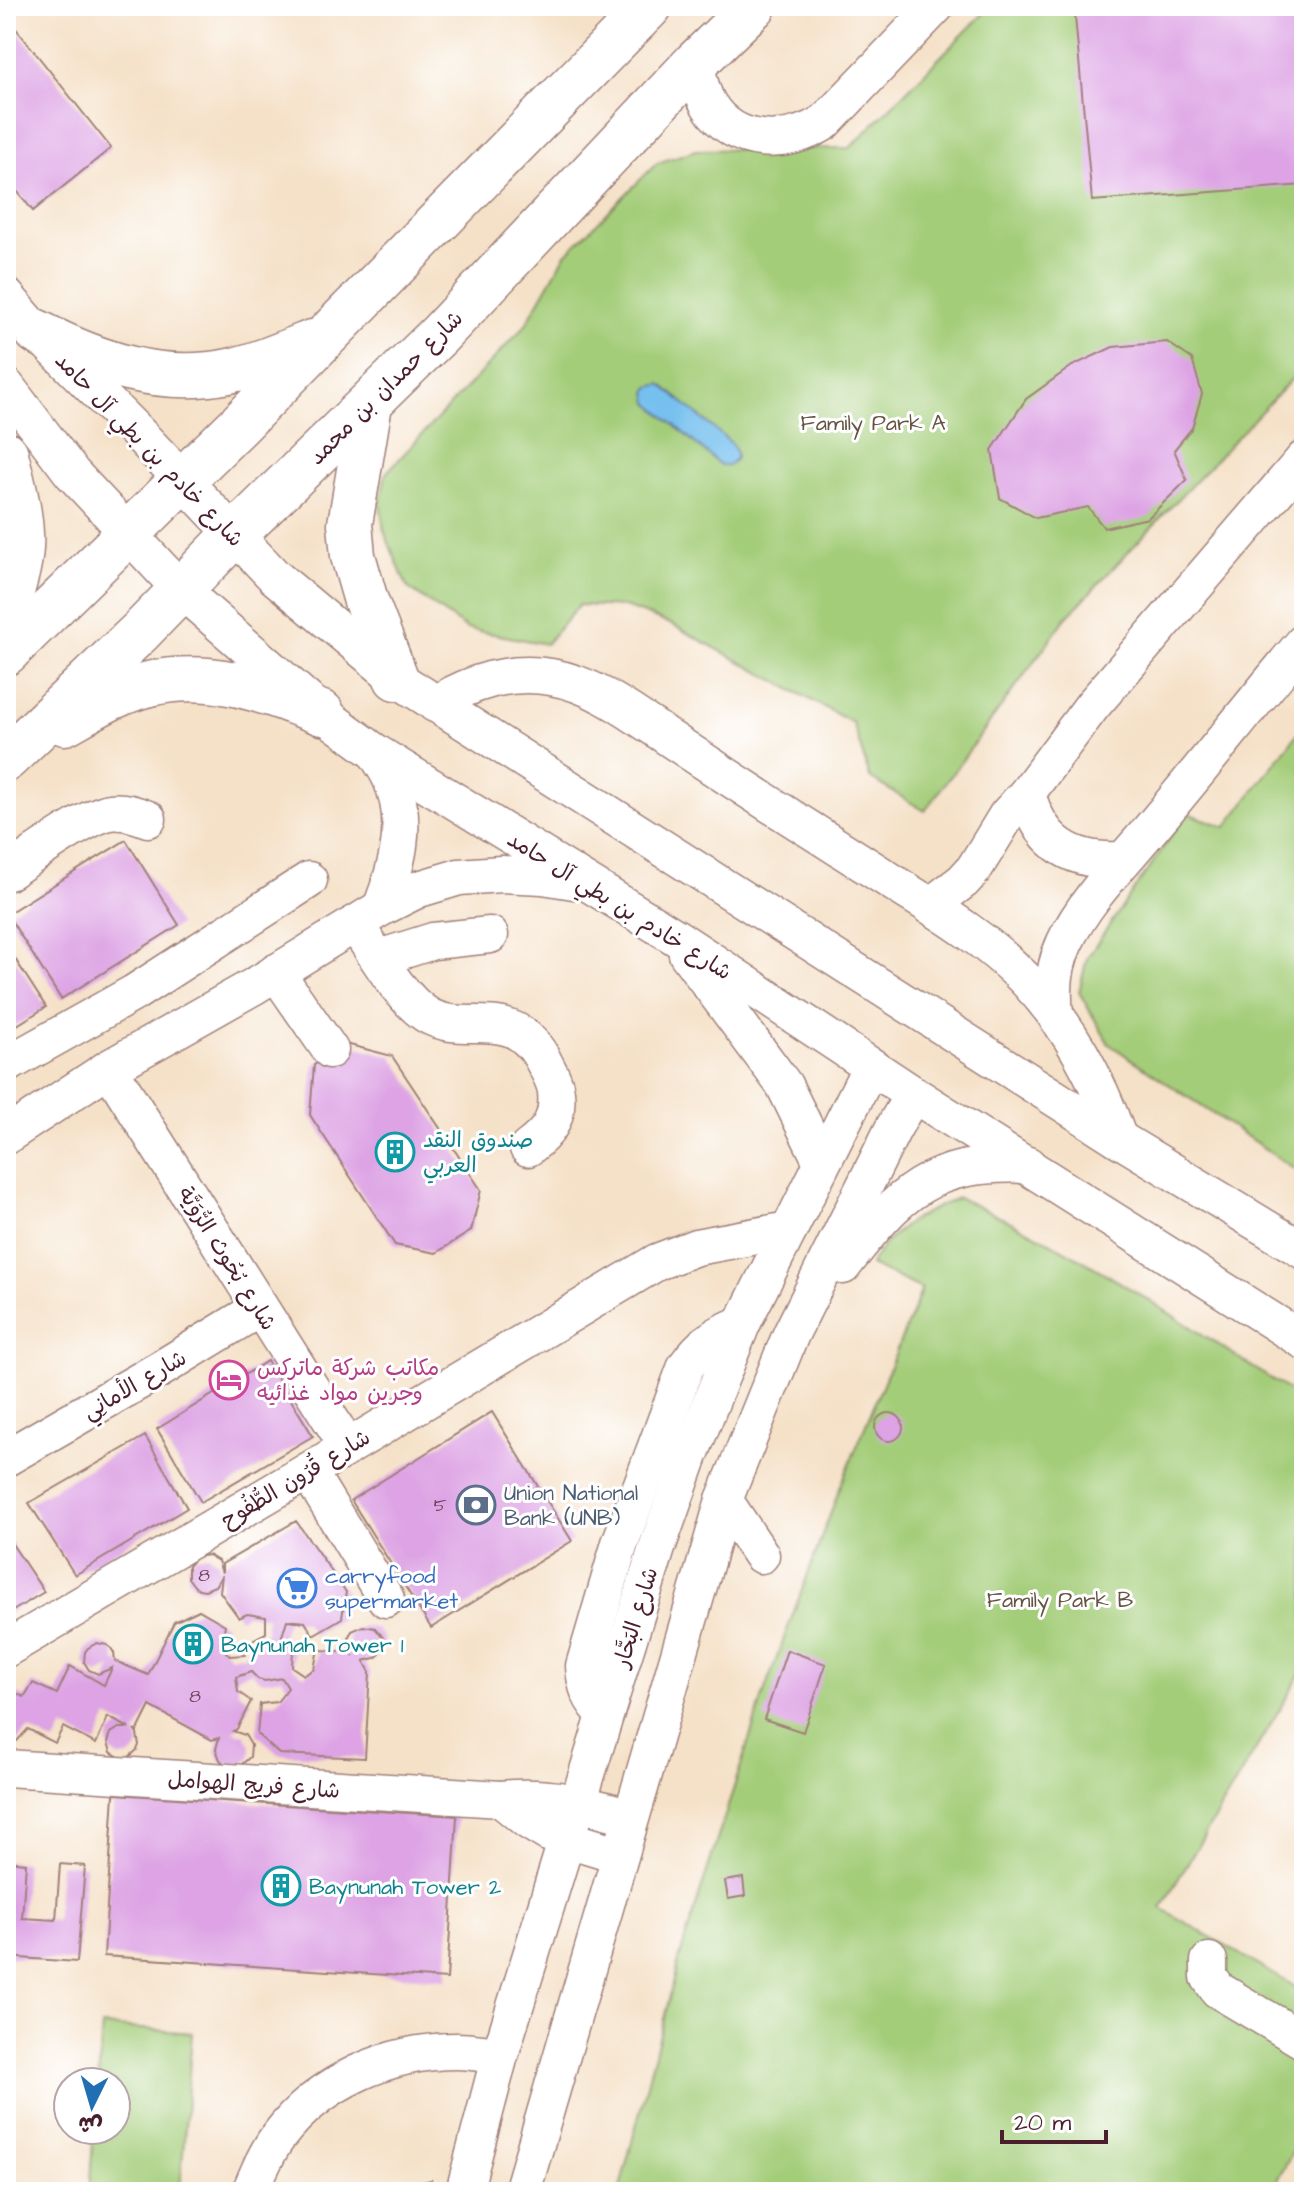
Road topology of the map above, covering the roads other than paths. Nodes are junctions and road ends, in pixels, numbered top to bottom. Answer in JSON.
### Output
{"nodes":[{"id":1,"x":650,"y":6,"type":"edge"},
{"id":2,"x":754,"y":6,"type":"edge"},
{"id":3,"x":936,"y":6,"type":"edge"},
{"id":4,"x":695,"y":63,"type":"junction"},
{"id":5,"x":6,"y":296,"type":"edge"},
{"id":6,"x":37,"y":332,"type":"junction"},
{"id":7,"x":325,"y":337,"type":"junction"},
{"id":8,"x":6,"y":386,"type":"edge"},
{"id":9,"x":370,"y":404,"type":"junction"},
{"id":10,"x":6,"y":454,"type":"edge"},
{"id":11,"x":1304,"y":459,"type":"edge"},
{"id":12,"x":182,"y":479,"type":"junction"},
{"id":13,"x":127,"y":532,"type":"junction"},
{"id":14,"x":234,"y":535,"type":"junction"},
{"id":15,"x":181,"y":590,"type":"junction"},
{"id":16,"x":6,"y":613,"type":"edge"},
{"id":17,"x":1304,"y":642,"type":"edge"},
{"id":18,"x":6,"y":653,"type":"edge"},
{"id":19,"x":396,"y":678,"type":"junction"},
{"id":20,"x":435,"y":704,"type":"junction"},
{"id":21,"x":322,"y":713,"type":"junction"},
{"id":22,"x":375,"y":752,"type":"junction"},
{"id":23,"x":12,"y":754,"type":"edge"},
{"id":24,"x":1027,"y":793,"type":"junction"},
{"id":25,"x":148,"y":819,"type":"dead end"},
{"id":26,"x":1122,"y":860,"type":"junction"},
{"id":27,"x":6,"y":873,"type":"edge"},
{"id":28,"x":309,"y":880,"type":"dead end"},
{"id":29,"x":585,"y":883,"type":"junction"},
{"id":30,"x":930,"y":906,"type":"junction"},
{"id":31,"x":368,"y":916,"type":"junction"},
{"id":32,"x":490,"y":935,"type":"dead end"},
{"id":33,"x":674,"y":936,"type":"junction"},
{"id":34,"x":379,"y":958,"type":"junction"},
{"id":35,"x":276,"y":972,"type":"junction"},
{"id":36,"x":134,"y":993,"type":"junction"},
{"id":37,"x":206,"y":1013,"type":"junction"},
{"id":38,"x":1055,"y":1013,"type":"junction"},
{"id":39,"x":330,"y":1050,"type":"dead end"},
{"id":40,"x":6,"y":1065,"type":"edge"},
{"id":41,"x":871,"y":1066,"type":"junction"},
{"id":42,"x":109,"y":1068,"type":"junction"},
{"id":43,"x":913,"y":1094,"type":"junction"},
{"id":44,"x":6,"y":1136,"type":"edge"},
{"id":45,"x":1119,"y":1139,"type":"junction"},
{"id":46,"x":528,"y":1148,"type":"dead end"},
{"id":47,"x":822,"y":1162,"type":"junction"},
{"id":48,"x":1028,"y":1165,"type":"junction"},
{"id":49,"x":789,"y":1230,"type":"junction"},
{"id":50,"x":712,"y":1245,"type":"junction"},
{"id":51,"x":1304,"y":1251,"type":"edge"},
{"id":52,"x":760,"y":1288,"type":"junction"},
{"id":53,"x":260,"y":1308,"type":"junction"},
{"id":54,"x":791,"y":1334,"type":"junction"},
{"id":55,"x":1304,"y":1341,"type":"edge"},
{"id":56,"x":348,"y":1447,"type":"junction"},
{"id":57,"x":6,"y":1458,"type":"edge"},
{"id":58,"x":308,"y":1471,"type":"junction"},
{"id":59,"x":724,"y":1500,"type":"junction"},
{"id":60,"x":761,"y":1555,"type":"dead end"},
{"id":61,"x":386,"y":1599,"type":"dead end"},
{"id":62,"x":6,"y":1649,"type":"edge"},
{"id":63,"x":6,"y":1768,"type":"edge"},
{"id":64,"x":501,"y":1799,"type":"junction"},
{"id":65,"x":578,"y":1802,"type":"junction"},
{"id":66,"x":631,"y":1817,"type":"junction"},
{"id":67,"x":568,"y":1840,"type":"junction"},
{"id":68,"x":620,"y":1855,"type":"junction"},
{"id":69,"x":1209,"y":1961,"type":"dead end"},
{"id":70,"x":1304,"y":2041,"type":"edge"},
{"id":71,"x":500,"y":2055,"type":"junction"},
{"id":72,"x":250,"y":2192,"type":"edge"},
{"id":73,"x":464,"y":2192,"type":"edge"},
{"id":74,"x":522,"y":2192,"type":"edge"}],
"edges":[{"from":1,"to":7,"type":"main road"},
{"from":2,"to":4,"type":"main road","name":"شارع حمدان بن محمد"},
{"from":3,"to":4,"type":"street"},
{"from":4,"to":9,"type":"main road","name":"شارع حمدان بن محمد"},
{"from":5,"to":6,"type":"street","name":"شارع خادم بن بطي آل حامد"},
{"from":6,"to":7,"type":"main road"},
{"from":6,"to":12,"type":"street","name":"شارع خادم بن بطي آل حامد"},
{"from":7,"to":12,"type":"main road"},
{"from":8,"to":13,"type":"street","name":"شارع خادم بن بطي آل حامد"},
{"from":9,"to":14,"type":"main road","name":"شارع حمدان بن محمد"},
{"from":9,"to":19,"type":"main road"},
{"from":10,"to":16,"type":"main road"},
{"from":11,"to":24,"type":"street"},
{"from":12,"to":13,"type":"main road"},
{"from":12,"to":14,"type":"street","name":"شارع خادم بن بطي آل حامد"},
{"from":13,"to":15,"type":"street","name":"شارع خادم بن بطي آل حامد"},
{"from":13,"to":18,"type":"main road"},
{"from":14,"to":15,"type":"main road","name":"شارع حمدان بن محمد"},
{"from":14,"to":19,"type":"street","name":"شارع خادم بن بطي آل حامد"},
{"from":15,"to":21,"type":"street","name":"شارع خادم بن بطي آل حامد"},
{"from":15,"to":23,"type":"main road","name":"شارع حمدان بن محمد"},
{"from":17,"to":26,"type":"street"},
{"from":19,"to":20,"type":"street","name":"شارع خادم بن بطي آل حامد"},
{"from":20,"to":30,"type":"street"},
{"from":20,"to":45,"type":"street","name":"شارع خادم بن بطي آل حامد"},
{"from":21,"to":22,"type":"street","name":"شارع خادم بن بطي آل حامد"},
{"from":21,"to":23,"type":"main road"},
{"from":22,"to":29,"type":"street","name":"شارع خادم بن بطي آل حامد"},
{"from":22,"to":31,"type":"street"},
{"from":24,"to":26,"type":"street"},
{"from":24,"to":30,"type":"street"},
{"from":25,"to":27,"type":"street"},
{"from":26,"to":38,"type":"street"},
{"from":28,"to":36,"type":"street"},
{"from":29,"to":31,"type":"street"},
{"from":29,"to":33,"type":"street","name":"شارع خادم بن بطي آل حامد"},
{"from":30,"to":38,"type":"street"},
{"from":31,"to":34,"type":"street"},
{"from":31,"to":35,"type":"street"},
{"from":32,"to":34,"type":"street"},
{"from":33,"to":41,"type":"street","name":"شارع خادم بن بطي آل حامد"},
{"from":33,"to":47,"type":"street"},
{"from":34,"to":46,"type":"street"},
{"from":35,"to":37,"type":"street"},
{"from":35,"to":39,"type":"street"},
{"from":36,"to":37,"type":"street"},
{"from":36,"to":40,"type":"street"},
{"from":37,"to":42,"type":"street"},
{"from":38,"to":45,"type":"street"},
{"from":41,"to":43,"type":"street","name":"شارع خادم بن بطي آل حامد"},
{"from":41,"to":47,"type":"street","name":"شارع البَحَّار"},
{"from":42,"to":44,"type":"street"},
{"from":42,"to":53,"type":"street","name":"شارع بُحُوث الرُّوَيَّة"},
{"from":43,"to":48,"type":"street","name":"شارع خادم بن بطي آل حامد"},
{"from":43,"to":54,"type":"street"},
{"from":45,"to":51,"type":"street","name":"شارع خادم بن بطي آل حامد"},
{"from":47,"to":49,"type":"street","name":"شارع البَحَّار"},
{"from":48,"to":54,"type":"street"},
{"from":48,"to":55,"type":"street","name":"شارع خادم بن بطي آل حامد"},
{"from":49,"to":50,"type":"street","name":"شارع قُرُون الطُّفُوح"},
{"from":49,"to":52,"type":"street","name":"شارع البَحَّار"},
{"from":50,"to":52,"type":"street"},
{"from":50,"to":56,"type":"street","name":"شارع قُرُون الطُّفُوح"},
{"from":52,"to":65,"type":"street","name":"شارع البَحَّار"},
{"from":53,"to":56,"type":"street","name":"شارع بُحُوث الرُّوَيَّة"},
{"from":53,"to":57,"type":"street","name":"شارع الأمانِي"},
{"from":54,"to":59,"type":"street"},
{"from":56,"to":58,"type":"street","name":"شارع قُرُون الطُّفُوح"},
{"from":58,"to":61,"type":"street"},
{"from":58,"to":62,"type":"street","name":"شارع قُرُون الطُّفُوح"},
{"from":59,"to":60,"type":"street"},
{"from":59,"to":66,"type":"street"},
{"from":63,"to":64,"type":"street","name":"شارع فريج الهوامل"},
{"from":64,"to":65,"type":"street","name":"شارع فريج الهوامل"},
{"from":64,"to":67,"type":"street"},
{"from":65,"to":66,"type":"street","name":"شارع فريج الهوامل"},
{"from":65,"to":67,"type":"street","name":"شارع البَحَّار"},
{"from":66,"to":68,"type":"street"},
{"from":67,"to":68,"type":"street"},
{"from":67,"to":71,"type":"street","name":"شارع البَحَّار"},
{"from":68,"to":74,"type":"street"},
{"from":69,"to":70,"type":"street"},
{"from":71,"to":72,"type":"street"},
{"from":71,"to":73,"type":"street","name":"شارع البَحَّار"}]}
